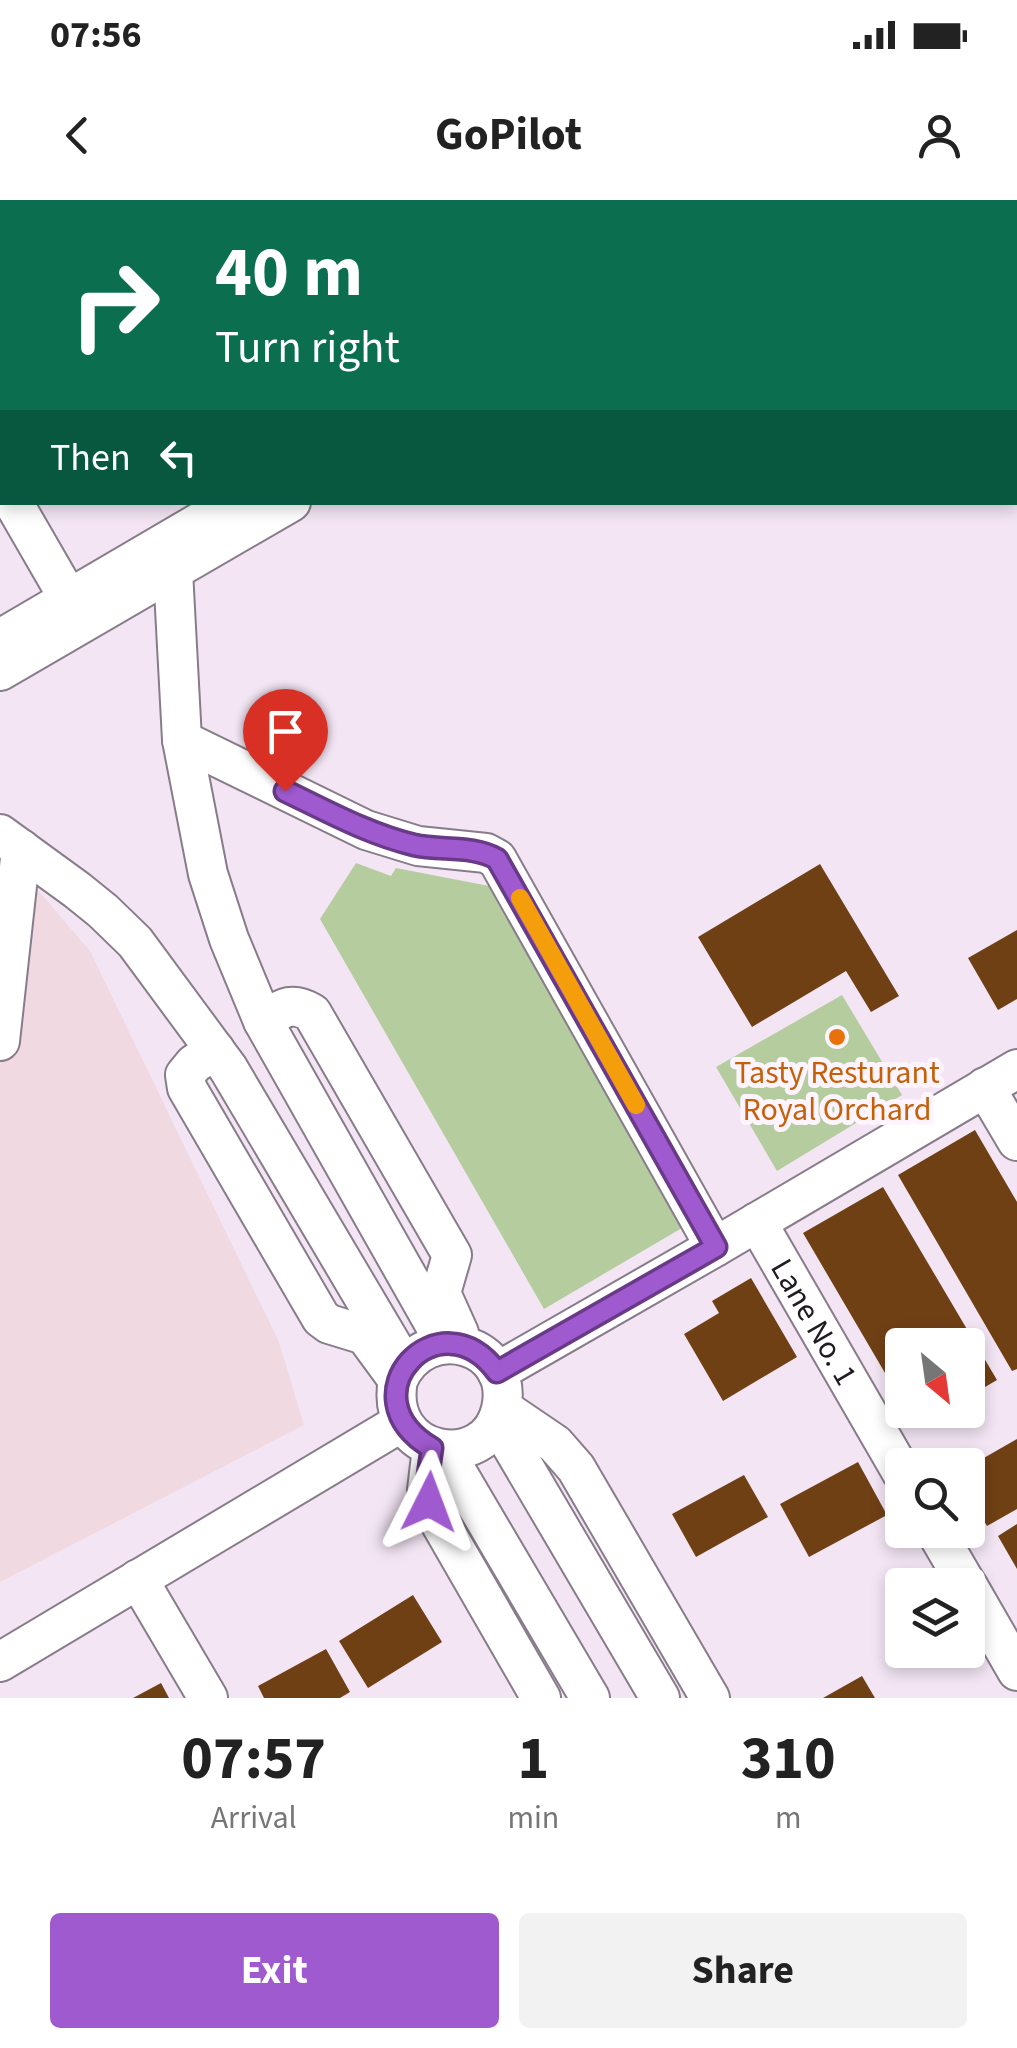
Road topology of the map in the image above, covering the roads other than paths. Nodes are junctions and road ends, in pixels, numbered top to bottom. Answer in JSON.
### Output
{"nodes":[{"id":1,"x":14,"y":505,"type":"edge"},
{"id":2,"x":230,"y":505,"type":"edge"},
{"id":3,"x":284,"y":505,"type":"edge"},
{"id":4,"x":166,"y":559,"type":"junction"},
{"id":5,"x":68,"y":599,"type":"junction"},
{"id":6,"x":0,"y":638,"type":"edge"},
{"id":7,"x":0,"y":671,"type":"edge"},
{"id":8,"x":182,"y":740,"type":"junction"},
{"id":9,"x":10,"y":842,"type":"edge"},
{"id":10,"x":0,"y":1041,"type":"edge"},
{"id":11,"x":1001,"y":1078,"type":"edge"},
{"id":12,"x":1017,"y":1142,"type":"edge"},
{"id":13,"x":757,"y":1222,"type":"junction"},
{"id":14,"x":716,"y":1247,"type":"junction"},
{"id":15,"x":455,"y":1344,"type":"junction"},
{"id":16,"x":401,"y":1374,"type":"junction"},
{"id":17,"x":499,"y":1400,"type":"junction"},
{"id":18,"x":402,"y":1422,"type":"junction"},
{"id":19,"x":888,"y":1448,"type":"edge"},
{"id":20,"x":438,"y":1449,"type":"junction"},
{"id":21,"x":138,"y":1579,"type":"junction"},
{"id":22,"x":985,"y":1616,"type":"edge"},
{"id":23,"x":0,"y":1662,"type":"edge"},
{"id":24,"x":1017,"y":1671,"type":"edge"},
{"id":25,"x":208,"y":1698,"type":"edge"},
{"id":26,"x":541,"y":1698,"type":"edge"},
{"id":27,"x":590,"y":1698,"type":"edge"},
{"id":28,"x":660,"y":1698,"type":"edge"},
{"id":29,"x":710,"y":1698,"type":"edge"}],
"edges":[{"from":1,"to":5,"type":"street"},
{"from":2,"to":4,"type":"street"},
{"from":3,"to":4,"type":"street"},
{"from":4,"to":5,"type":"street"},
{"from":4,"to":7,"type":"street"},
{"from":4,"to":8,"type":"street"},
{"from":5,"to":6,"type":"street"},
{"from":8,"to":14,"type":"street"},
{"from":8,"to":15,"type":"street"},
{"from":9,"to":10,"type":"street"},
{"from":9,"to":16,"type":"street"},
{"from":11,"to":12,"type":"street"},
{"from":11,"to":13,"type":"street"},
{"from":13,"to":14,"type":"street"},
{"from":13,"to":19,"type":"street","name":"Lane No. 1"},
{"from":14,"to":17,"type":"street"},
{"from":15,"to":16,"type":"street"},
{"from":15,"to":17,"type":"street"},
{"from":16,"to":18,"type":"street"},
{"from":17,"to":20,"type":"street"},
{"from":17,"to":28,"type":"street"},
{"from":17,"to":29,"type":"street"},
{"from":18,"to":20,"type":"street"},
{"from":18,"to":21,"type":"street"},
{"from":20,"to":26,"type":"street"},
{"from":20,"to":27,"type":"street"},
{"from":21,"to":23,"type":"street"},
{"from":21,"to":25,"type":"street"},
{"from":22,"to":24,"type":"street"}]}
